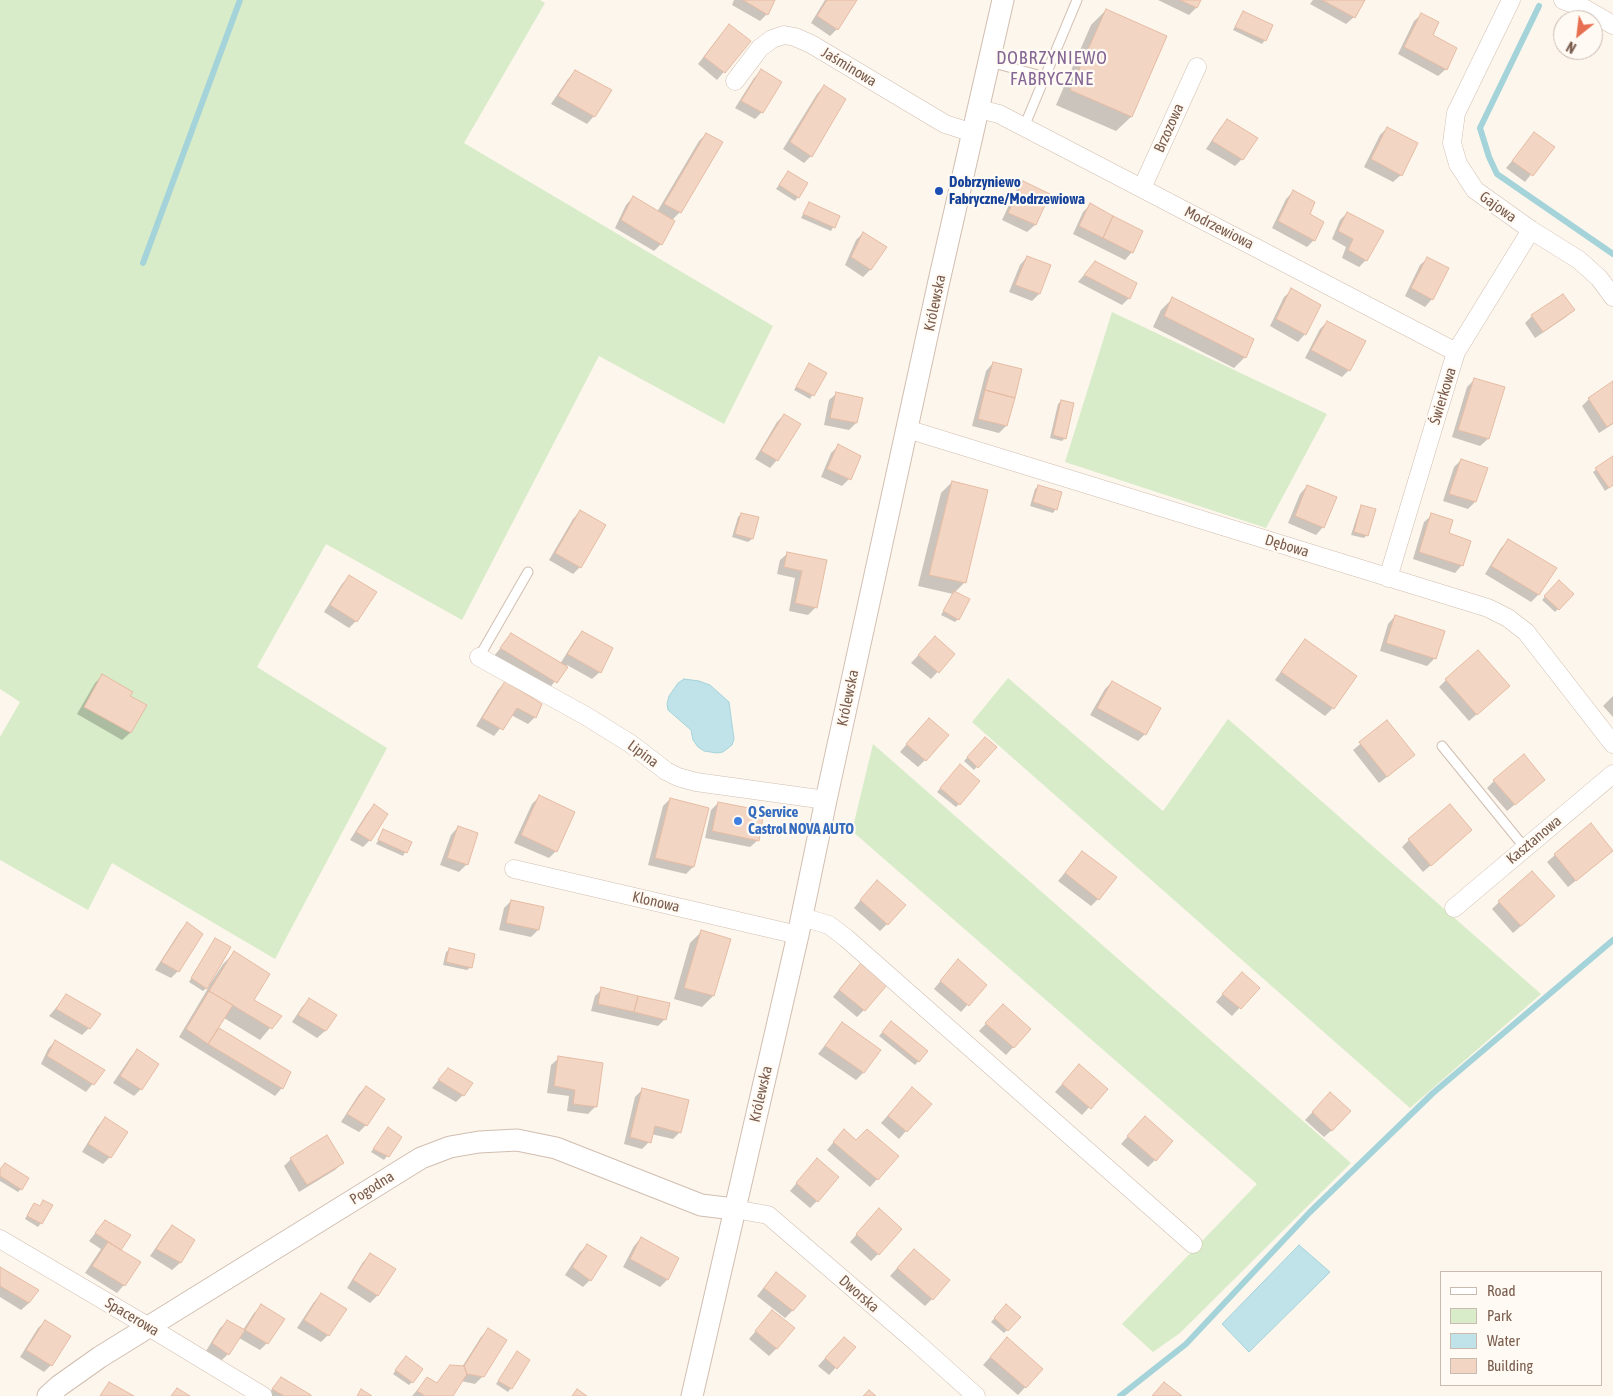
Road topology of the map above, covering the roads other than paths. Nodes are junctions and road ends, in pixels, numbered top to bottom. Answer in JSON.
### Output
{"nodes":[{"id":1,"x":1003,"y":0,"type":"edge"},
{"id":2,"x":1077,"y":0,"type":"edge"},
{"id":3,"x":1511,"y":0,"type":"edge"},
{"id":4,"x":1563,"y":0,"type":"edge"},
{"id":5,"x":1613,"y":25,"type":"edge"},
{"id":6,"x":990,"y":62,"type":"junction"},
{"id":7,"x":1197,"y":67,"type":"dead end"},
{"id":8,"x":1045,"y":77,"type":"junction"},
{"id":9,"x":735,"y":81,"type":"dead end"},
{"id":10,"x":979,"y":109,"type":"junction"},
{"id":11,"x":1024,"y":127,"type":"junction"},
{"id":12,"x":973,"y":134,"type":"junction"},
{"id":13,"x":1142,"y":188,"type":"junction"},
{"id":14,"x":1531,"y":230,"type":"junction"},
{"id":15,"x":1613,"y":297,"type":"edge"},
{"id":16,"x":1456,"y":352,"type":"junction"},
{"id":17,"x":908,"y":429,"type":"junction"},
{"id":18,"x":528,"y":572,"type":"dead end"},
{"id":19,"x":1388,"y":578,"type":"junction"},
{"id":20,"x":479,"y":657,"type":"joint"},
{"id":21,"x":1613,"y":744,"type":"edge"},
{"id":22,"x":1442,"y":746,"type":"dead end"},
{"id":23,"x":1613,"y":774,"type":"edge"},
{"id":24,"x":826,"y":800,"type":"junction"},
{"id":25,"x":1525,"y":848,"type":"junction"},
{"id":26,"x":514,"y":869,"type":"dead end"},
{"id":27,"x":1454,"y":908,"type":"dead end"},
{"id":28,"x":800,"y":926,"type":"junction"},
{"id":29,"x":734,"y":1209,"type":"junction"},
{"id":30,"x":0,"y":1239,"type":"edge"},
{"id":31,"x":1193,"y":1244,"type":"dead end"},
{"id":32,"x":149,"y":1327,"type":"junction"},
{"id":33,"x":48,"y":1396,"type":"edge"},
{"id":34,"x":262,"y":1396,"type":"edge"},
{"id":35,"x":692,"y":1396,"type":"edge"},
{"id":36,"x":976,"y":1396,"type":"edge"}],
"edges":[{"from":1,"to":6,"type":"street","name":"Królewska"},
{"from":2,"to":8,"type":"lane"},
{"from":3,"to":14,"type":"street","name":"Gajowa"},
{"from":4,"to":5,"type":"street"},
{"from":6,"to":8,"type":"lane"},
{"from":6,"to":10,"type":"street","name":"Królewska"},
{"from":7,"to":13,"type":"street","name":"Brzozowa"},
{"from":8,"to":11,"type":"lane"},
{"from":9,"to":12,"type":"street","name":"Jaśminowa"},
{"from":10,"to":11,"type":"street","name":"Modrzewiowa"},
{"from":10,"to":12,"type":"street","name":"Królewska"},
{"from":11,"to":13,"type":"street","name":"Modrzewiowa"},
{"from":12,"to":17,"type":"street","name":"Królewska"},
{"from":13,"to":16,"type":"street","name":"Modrzewiowa"},
{"from":14,"to":15,"type":"street","name":"Gajowa"},
{"from":14,"to":16,"type":"street","name":"Świerkowa"},
{"from":16,"to":19,"type":"street","name":"Świerkowa"},
{"from":17,"to":19,"type":"street","name":"Dębowa"},
{"from":17,"to":24,"type":"street","name":"Królewska"},
{"from":18,"to":20,"type":"lane"},
{"from":19,"to":21,"type":"street","name":"Dębowa"},
{"from":20,"to":24,"type":"street","name":"Lipina"},
{"from":22,"to":25,"type":"lane"},
{"from":23,"to":25,"type":"street","name":"Kasztanowa"},
{"from":24,"to":28,"type":"street","name":"Królewska"},
{"from":25,"to":27,"type":"street","name":"Kasztanowa"},
{"from":26,"to":28,"type":"street","name":"Klonowa"},
{"from":28,"to":29,"type":"street","name":"Królewska"},
{"from":28,"to":31,"type":"street","name":"Klonowa"},
{"from":29,"to":32,"type":"street","name":"Pogodna"},
{"from":29,"to":35,"type":"street","name":"Królewska"},
{"from":29,"to":36,"type":"street","name":"Dworska"},
{"from":30,"to":32,"type":"street","name":"Spacerowa"},
{"from":32,"to":33,"type":"street","name":"Pogodna"},
{"from":32,"to":34,"type":"street","name":"Spacerowa"}]}
